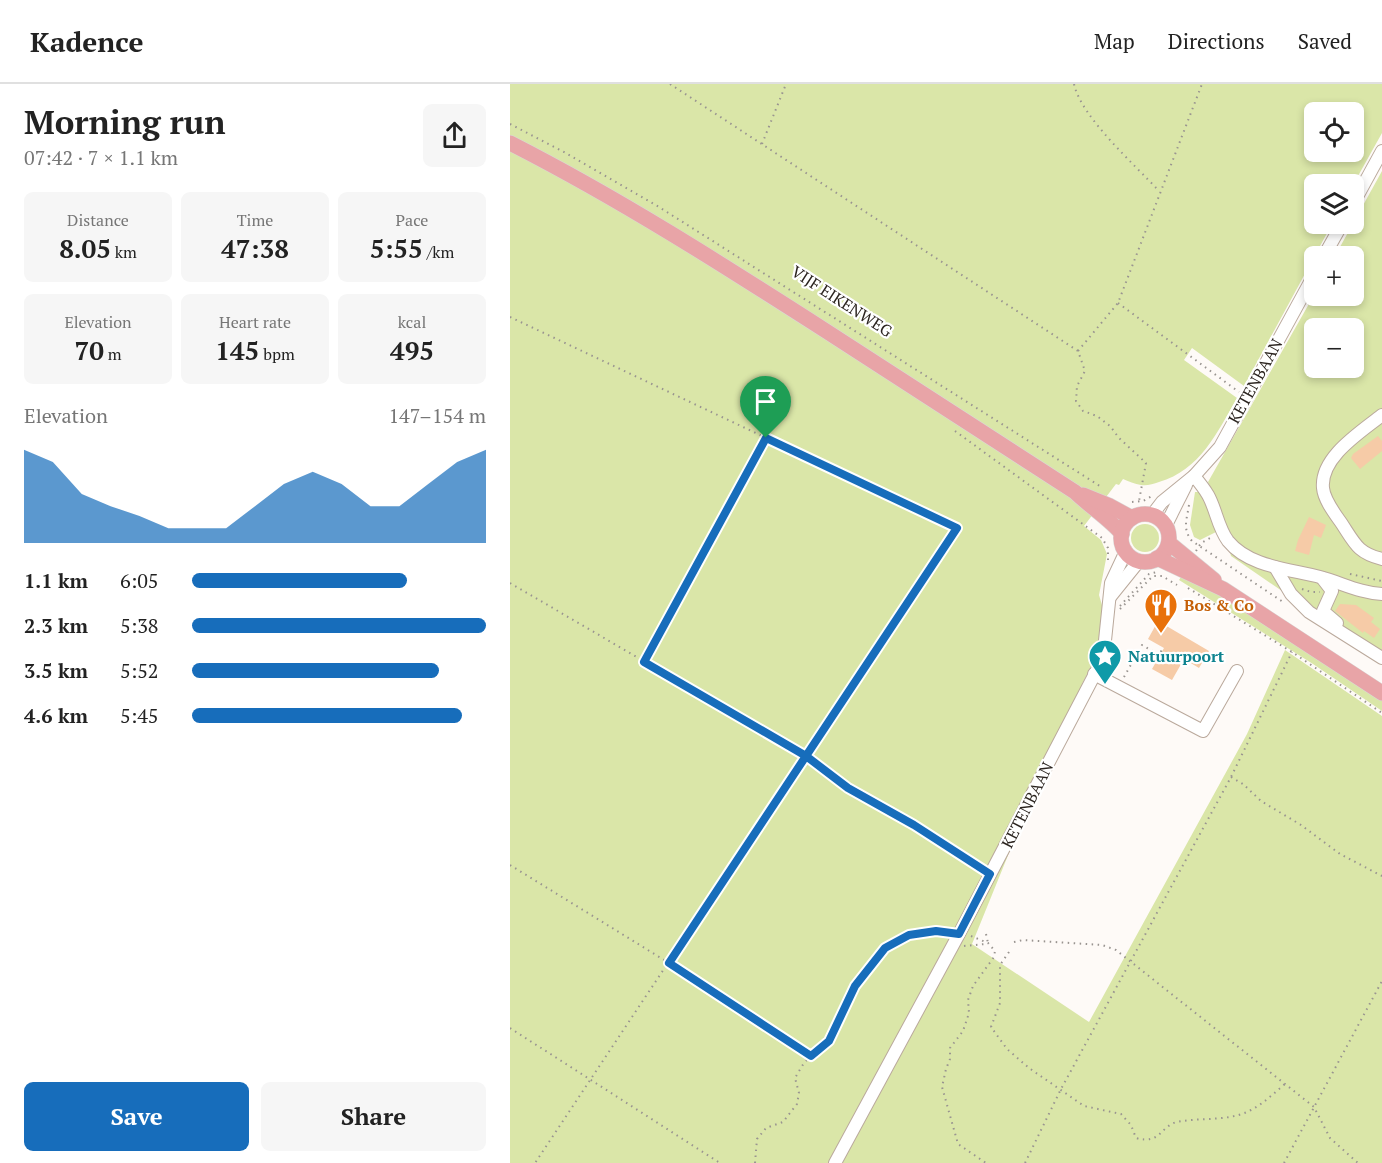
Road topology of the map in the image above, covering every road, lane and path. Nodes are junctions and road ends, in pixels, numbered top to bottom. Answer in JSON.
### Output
{"nodes":[{"id":1,"x":670,"y":84,"type":"edge"},
{"id":2,"x":786,"y":84,"type":"edge"},
{"id":3,"x":1074,"y":84,"type":"edge"},
{"id":4,"x":1202,"y":84,"type":"edge"},
{"id":5,"x":510,"y":124,"type":"edge"},
{"id":6,"x":510,"y":143,"type":"edge"},
{"id":7,"x":762,"y":144,"type":"junction"},
{"id":8,"x":1382,"y":151,"type":"edge"},
{"id":9,"x":1364,"y":184,"type":"edge"},
{"id":10,"x":1160,"y":192,"type":"junction"},
{"id":11,"x":1304,"y":292,"type":"edge"},
{"id":12,"x":1118,"y":303,"type":"junction"},
{"id":13,"x":510,"y":317,"type":"edge"},
{"id":14,"x":1078,"y":351,"type":"junction"},
{"id":15,"x":1246,"y":398,"type":"junction"},
{"id":16,"x":1382,"y":415,"type":"edge"},
{"id":17,"x":951,"y":428,"type":"dead end"},
{"id":18,"x":766,"y":438,"type":"junction"},
{"id":19,"x":1191,"y":479,"type":"junction"},
{"id":20,"x":1108,"y":491,"type":"dead end"},
{"id":21,"x":1075,"y":492,"type":"junction"},
{"id":22,"x":1152,"y":496,"type":"dead end"},
{"id":23,"x":1129,"y":501,"type":"dead end"},
{"id":24,"x":1139,"y":502,"type":"junction"},
{"id":25,"x":1152,"y":515,"type":"junction"},
{"id":26,"x":1132,"y":518,"type":"junction"},
{"id":27,"x":1186,"y":519,"type":"dead end"},
{"id":28,"x":1166,"y":525,"type":"junction"},
{"id":29,"x":1122,"y":534,"type":"junction"},
{"id":30,"x":1168,"y":543,"type":"junction"},
{"id":31,"x":1196,"y":544,"type":"dead end"},
{"id":32,"x":1126,"y":551,"type":"junction"},
{"id":33,"x":1157,"y":558,"type":"junction"},
{"id":34,"x":1382,"y":559,"type":"edge"},
{"id":35,"x":1108,"y":560,"type":"dead end"},
{"id":36,"x":1139,"y":561,"type":"junction"},
{"id":37,"x":1275,"y":567,"type":"junction"},
{"id":38,"x":510,"y":583,"type":"edge"},
{"id":39,"x":1329,"y":583,"type":"junction"},
{"id":40,"x":1186,"y":587,"type":"dead end"},
{"id":41,"x":1223,"y":589,"type":"junction"},
{"id":42,"x":1288,"y":590,"type":"junction"},
{"id":43,"x":1382,"y":594,"type":"edge"},
{"id":44,"x":1110,"y":597,"type":"junction"},
{"id":45,"x":1298,"y":602,"type":"junction"},
{"id":46,"x":1323,"y":611,"type":"junction"},
{"id":47,"x":1113,"y":616,"type":"junction"},
{"id":48,"x":1350,"y":637,"type":"junction"},
{"id":49,"x":1163,"y":648,"type":"dead end"},
{"id":50,"x":1292,"y":652,"type":"junction"},
{"id":51,"x":1382,"y":658,"type":"edge"},
{"id":52,"x":644,"y":662,"type":"junction"},
{"id":53,"x":1238,"y":671,"type":"dead end"},
{"id":54,"x":1094,"y":674,"type":"junction"},
{"id":55,"x":1119,"y":687,"type":"junction"},
{"id":56,"x":1382,"y":693,"type":"edge"},
{"id":57,"x":1382,"y":713,"type":"edge"},
{"id":58,"x":806,"y":756,"type":"junction"},
{"id":59,"x":1230,"y":777,"type":"junction"},
{"id":60,"x":510,"y":865,"type":"edge"},
{"id":61,"x":990,"y":874,"type":"junction"},
{"id":62,"x":1382,"y":876,"type":"edge"},
{"id":63,"x":959,"y":934,"type":"junction"},
{"id":64,"x":986,"y":934,"type":"dead end"},
{"id":65,"x":1014,"y":942,"type":"dead end"},
{"id":66,"x":988,"y":944,"type":"junction"},
{"id":67,"x":952,"y":946,"type":"junction"},
{"id":68,"x":1009,"y":952,"type":"dead end"},
{"id":69,"x":669,"y":963,"type":"junction"},
{"id":70,"x":1131,"y":963,"type":"junction"},
{"id":71,"x":1382,"y":981,"type":"edge"},
{"id":72,"x":510,"y":1028,"type":"edge"},
{"id":73,"x":811,"y":1056,"type":"junction"},
{"id":74,"x":591,"y":1080,"type":"junction"},
{"id":75,"x":1285,"y":1084,"type":"junction"},
{"id":76,"x":1061,"y":1089,"type":"junction"},
{"id":77,"x":1314,"y":1107,"type":"junction"},
{"id":78,"x":535,"y":1163,"type":"edge"},
{"id":79,"x":720,"y":1163,"type":"edge"},
{"id":80,"x":755,"y":1163,"type":"edge"},
{"id":81,"x":835,"y":1163,"type":"edge"},
{"id":82,"x":986,"y":1163,"type":"edge"},
{"id":83,"x":1025,"y":1163,"type":"edge"},
{"id":84,"x":1284,"y":1163,"type":"edge"},
{"id":85,"x":1358,"y":1163,"type":"edge"}],
"edges":[{"from":1,"to":7,"type":"path"},
{"from":2,"to":7,"type":"path"},
{"from":3,"to":10,"type":"path"},
{"from":4,"to":10,"type":"path"},
{"from":5,"to":20,"type":"path","name":"VIJF EIKENWEG"},
{"from":6,"to":21,"type":"main road","name":"VIJF EIKENWEG"},
{"from":7,"to":14,"type":"path"},
{"from":8,"to":9,"type":"street"},
{"from":10,"to":12,"type":"path"},
{"from":11,"to":15,"type":"street","name":"KETENBAAN"},
{"from":12,"to":14,"type":"path"},
{"from":12,"to":15,"type":"path"},
{"from":13,"to":18,"type":"path"},
{"from":14,"to":24,"type":"path"},
{"from":15,"to":19,"type":"street","name":"KETENBAAN"},
{"from":16,"to":34,"type":"street"},
{"from":17,"to":35,"type":"path"},
{"from":18,"to":52,"type":"path"},
{"from":18,"to":58,"type":"path"},
{"from":19,"to":25,"type":"street","name":"KETENBAAN"},
{"from":19,"to":28,"type":"street","name":"KETENBAAN"},
{"from":19,"to":37,"type":"street"},
{"from":21,"to":26,"type":"main road","name":"VIJF EIKENWEG"},
{"from":21,"to":29,"type":"main road","name":"VIJF EIKENWEG"},
{"from":22,"to":24,"type":"path"},
{"from":23,"to":24,"type":"path"},
{"from":25,"to":26,"type":"main road"},
{"from":25,"to":28,"type":"main road"},
{"from":26,"to":29,"type":"main road"},
{"from":27,"to":31,"type":"path"},
{"from":28,"to":30,"type":"main road"},
{"from":29,"to":32,"type":"main road"},
{"from":30,"to":33,"type":"main road"},
{"from":30,"to":41,"type":"main road"},
{"from":32,"to":36,"type":"main road"},
{"from":32,"to":44,"type":"street","name":"KETENBAAN"},
{"from":33,"to":36,"type":"main road"},
{"from":33,"to":41,"type":"main road"},
{"from":36,"to":44,"type":"street"},
{"from":37,"to":39,"type":"street"},
{"from":37,"to":42,"type":"street"},
{"from":38,"to":52,"type":"path"},
{"from":39,"to":42,"type":"path"},
{"from":39,"to":43,"type":"street"},
{"from":39,"to":46,"type":"street"},
{"from":40,"to":50,"type":"path"},
{"from":41,"to":56,"type":"main road"},
{"from":42,"to":45,"type":"street"},
{"from":44,"to":47,"type":"street","name":"KETENBAAN"},
{"from":45,"to":46,"type":"street"},
{"from":45,"to":48,"type":"street"},
{"from":46,"to":48,"type":"street"},
{"from":47,"to":47,"type":"path"},
{"from":47,"to":54,"type":"street","name":"KETENBAAN"},
{"from":48,"to":51,"type":"street"},
{"from":49,"to":55,"type":"path"},
{"from":50,"to":57,"type":"path"},
{"from":50,"to":59,"type":"path"},
{"from":52,"to":58,"type":"path"},
{"from":53,"to":55,"type":"street"},
{"from":54,"to":55,"type":"street"},
{"from":54,"to":61,"type":"street","name":"KETENBAAN"},
{"from":58,"to":61,"type":"path"},
{"from":58,"to":69,"type":"path"},
{"from":59,"to":62,"type":"path"},
{"from":59,"to":70,"type":"path"},
{"from":60,"to":69,"type":"path"},
{"from":61,"to":63,"type":"street","name":"KETENBAAN"},
{"from":63,"to":66,"type":"path"},
{"from":63,"to":67,"type":"street","name":"KETENBAAN"},
{"from":63,"to":73,"type":"path"},
{"from":64,"to":66,"type":"path"},
{"from":65,"to":70,"type":"path"},
{"from":66,"to":67,"type":"path"},
{"from":66,"to":82,"type":"path"},
{"from":67,"to":81,"type":"street","name":"KETENBAAN"},
{"from":68,"to":76,"type":"path"},
{"from":69,"to":73,"type":"path"},
{"from":69,"to":74,"type":"path"},
{"from":70,"to":75,"type":"path"},
{"from":70,"to":76,"type":"path"},
{"from":71,"to":77,"type":"path"},
{"from":72,"to":74,"type":"path"},
{"from":73,"to":80,"type":"path"},
{"from":74,"to":78,"type":"path"},
{"from":74,"to":79,"type":"path"},
{"from":75,"to":76,"type":"path"},
{"from":75,"to":77,"type":"path"},
{"from":76,"to":83,"type":"path"},
{"from":77,"to":84,"type":"path"},
{"from":77,"to":85,"type":"path"}]}
